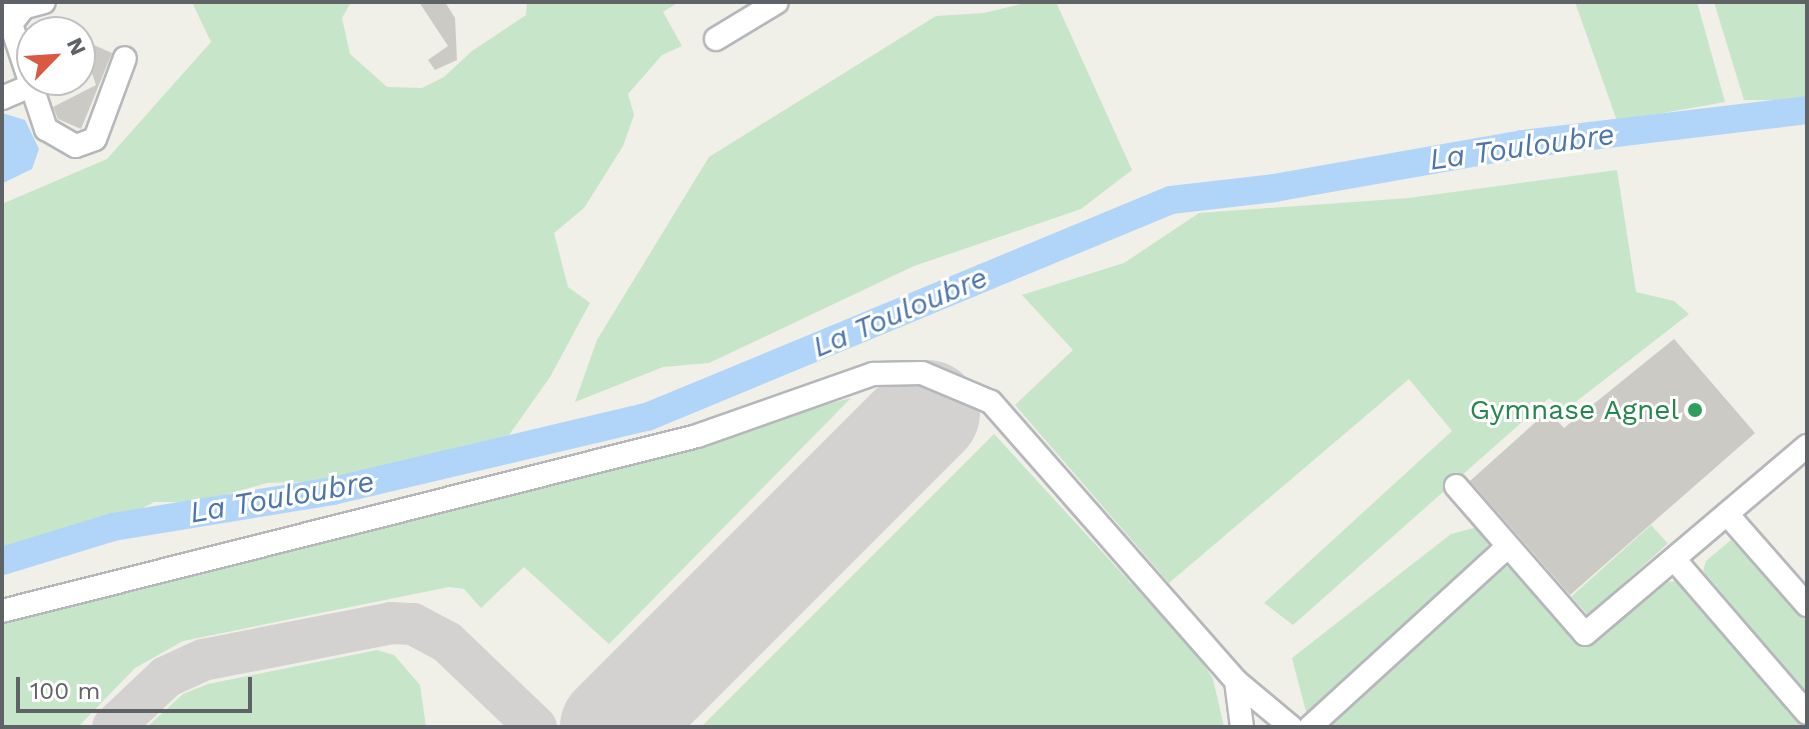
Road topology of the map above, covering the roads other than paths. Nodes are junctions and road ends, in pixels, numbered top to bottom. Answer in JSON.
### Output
{"nodes":[{"id":1,"x":44,"y":2,"type":"edge"},
{"id":2,"x":777,"y":2,"type":"edge"},
{"id":3,"x":12,"y":12,"type":"edge"},
{"id":4,"x":16,"y":39,"type":"edge"},
{"id":5,"x":716,"y":39,"type":"dead end"},
{"id":6,"x":125,"y":58,"type":"dead end"},
{"id":7,"x":36,"y":96,"type":"edge"},
{"id":8,"x":1807,"y":446,"type":"edge"},
{"id":9,"x":1456,"y":486,"type":"dead end"},
{"id":10,"x":1727,"y":514,"type":"junction"},
{"id":11,"x":1508,"y":546,"type":"junction"},
{"id":12,"x":1674,"y":559,"type":"junction"},
{"id":13,"x":1807,"y":605,"type":"edge"},
{"id":14,"x":2,"y":611,"type":"edge"},
{"id":15,"x":1236,"y":681,"type":"junction"},
{"id":16,"x":1807,"y":713,"type":"edge"},
{"id":17,"x":1242,"y":727,"type":"edge"},
{"id":18,"x":1291,"y":727,"type":"edge"},
{"id":19,"x":1310,"y":727,"type":"edge"}],
"edges":[{"from":1,"to":3,"type":"street"},
{"from":2,"to":5,"type":"street"},
{"from":3,"to":4,"type":"street"},
{"from":6,"to":7,"type":"street"},
{"from":8,"to":10,"type":"street"},
{"from":9,"to":11,"type":"street"},
{"from":10,"to":12,"type":"street"},
{"from":10,"to":13,"type":"street"},
{"from":11,"to":12,"type":"street"},
{"from":11,"to":19,"type":"street"},
{"from":12,"to":16,"type":"street"},
{"from":14,"to":15,"type":"street"},
{"from":15,"to":17,"type":"street"},
{"from":15,"to":18,"type":"street"}]}
